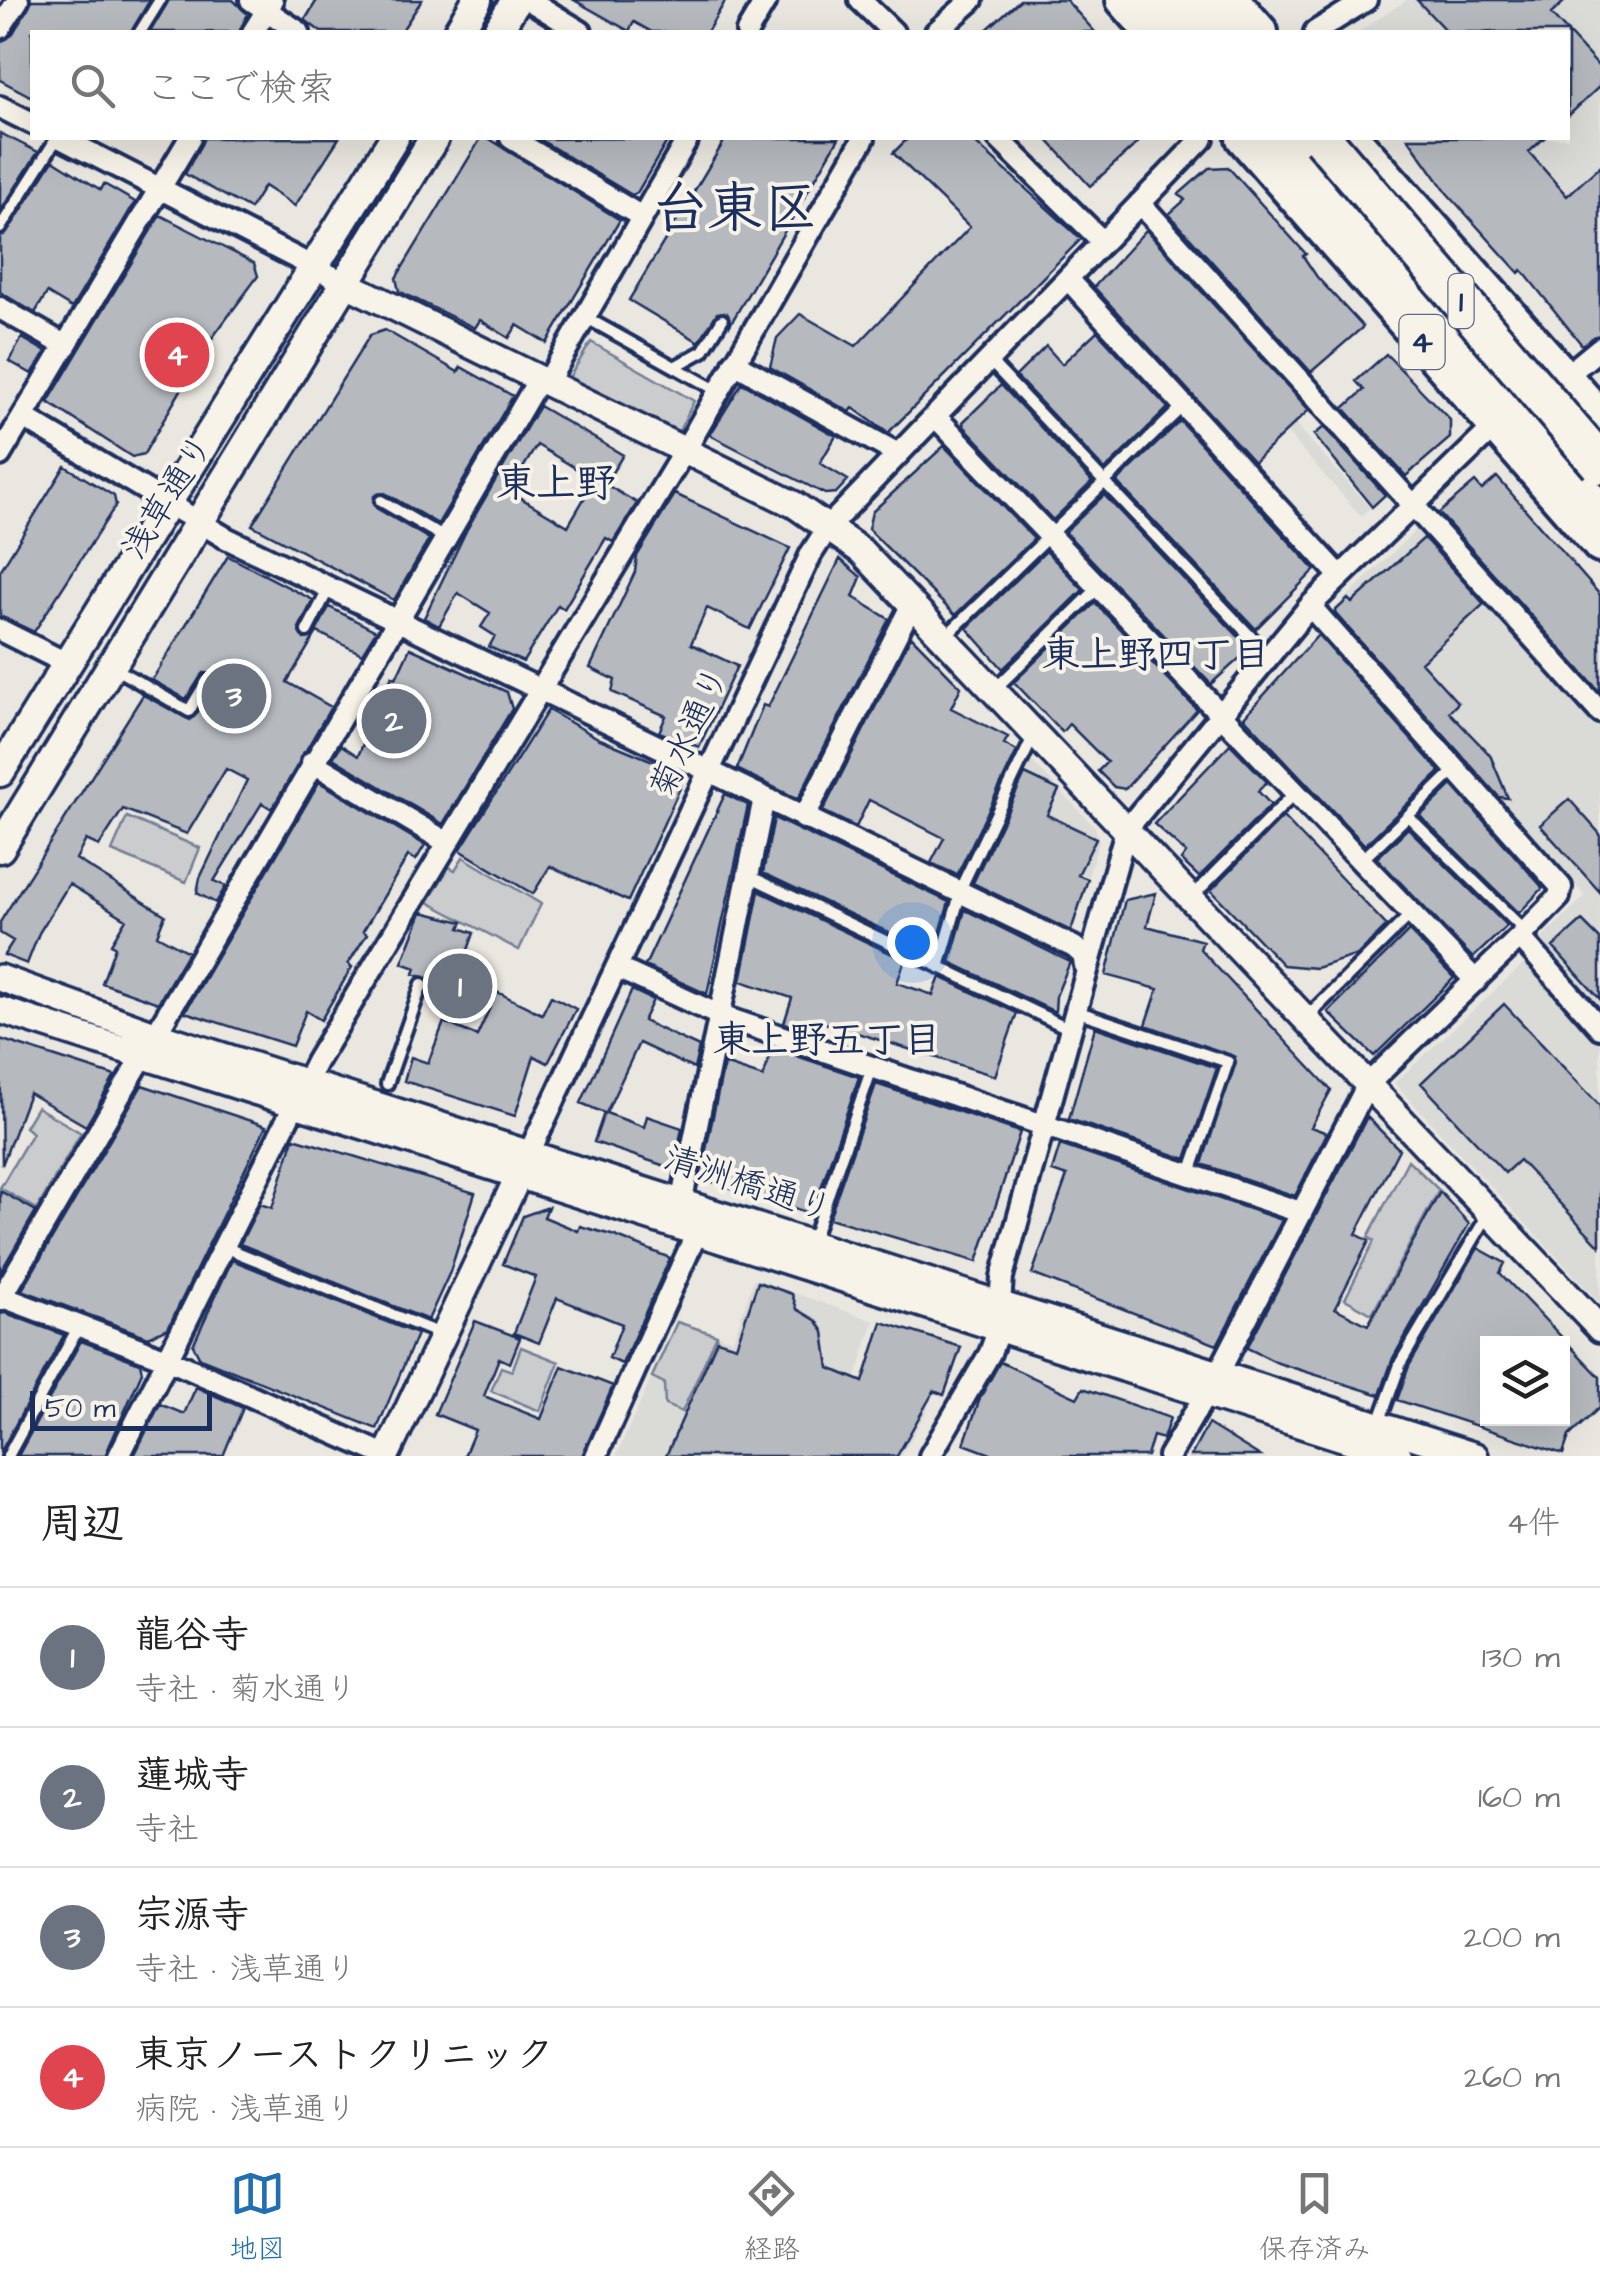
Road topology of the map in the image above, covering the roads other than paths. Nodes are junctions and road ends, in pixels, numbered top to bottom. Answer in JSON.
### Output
{"nodes":[{"id":1,"x":18,"y":0,"type":"edge"},
{"id":2,"x":160,"y":0,"type":"edge"},
{"id":3,"x":477,"y":0,"type":"edge"},
{"id":4,"x":516,"y":0,"type":"edge"},
{"id":5,"x":529,"y":0,"type":"edge"},
{"id":6,"x":766,"y":0,"type":"edge"},
{"id":7,"x":860,"y":0,"type":"edge"},
{"id":8,"x":972,"y":0,"type":"edge"},
{"id":9,"x":1122,"y":0,"type":"edge"},
{"id":10,"x":1160,"y":0,"type":"edge"},
{"id":11,"x":1202,"y":0,"type":"edge"},
{"id":12,"x":1232,"y":0,"type":"edge"},
{"id":13,"x":1366,"y":0,"type":"edge"},
{"id":14,"x":264,"y":4,"type":"edge"},
{"id":15,"x":0,"y":28,"type":"edge"},
{"id":16,"x":142,"y":29,"type":"edge"},
{"id":17,"x":255,"y":30,"type":"edge"},
{"id":18,"x":296,"y":30,"type":"edge"},
{"id":19,"x":459,"y":30,"type":"edge"},
{"id":20,"x":498,"y":30,"type":"edge"},
{"id":21,"x":578,"y":30,"type":"edge"},
{"id":22,"x":748,"y":30,"type":"edge"},
{"id":23,"x":891,"y":30,"type":"edge"},
{"id":24,"x":938,"y":30,"type":"edge"},
{"id":25,"x":1149,"y":30,"type":"edge"},
{"id":26,"x":1188,"y":30,"type":"edge"},
{"id":27,"x":1229,"y":30,"type":"edge"},
{"id":28,"x":1259,"y":30,"type":"edge"},
{"id":29,"x":1319,"y":30,"type":"edge"},
{"id":30,"x":0,"y":107,"type":"edge"},
{"id":31,"x":30,"y":122,"type":"edge"},
{"id":32,"x":65,"y":140,"type":"edge"},
{"id":33,"x":68,"y":140,"type":"edge"},
{"id":34,"x":189,"y":140,"type":"edge"},
{"id":35,"x":393,"y":140,"type":"edge"},
{"id":36,"x":433,"y":140,"type":"edge"},
{"id":37,"x":513,"y":140,"type":"edge"},
{"id":38,"x":687,"y":140,"type":"edge"},
{"id":39,"x":863,"y":140,"type":"edge"},
{"id":40,"x":1000,"y":140,"type":"edge"},
{"id":41,"x":1201,"y":140,"type":"edge"},
{"id":42,"x":1245,"y":140,"type":"edge"},
{"id":43,"x":1284,"y":140,"type":"edge"},
{"id":44,"x":1324,"y":140,"type":"edge"},
{"id":45,"x":1356,"y":140,"type":"edge"},
{"id":46,"x":160,"y":188,"type":"junction"},
{"id":47,"x":1140,"y":203,"type":"junction"},
{"id":48,"x":642,"y":216,"type":"junction"},
{"id":49,"x":0,"y":228,"type":"edge"},
{"id":50,"x":1103,"y":242,"type":"junction"},
{"id":51,"x":314,"y":267,"type":"junction"},
{"id":52,"x":1068,"y":278,"type":"junction"},
{"id":53,"x":347,"y":284,"type":"junction"},
{"id":54,"x":0,"y":308,"type":"edge"},
{"id":55,"x":585,"y":318,"type":"junction"},
{"id":56,"x":722,"y":320,"type":"dead end"},
{"id":57,"x":66,"y":346,"type":"junction"},
{"id":58,"x":1600,"y":348,"type":"edge"},
{"id":59,"x":989,"y":360,"type":"junction"},
{"id":60,"x":734,"y":363,"type":"junction"},
{"id":61,"x":676,"y":366,"type":"junction"},
{"id":62,"x":1566,"y":376,"type":"junction"},
{"id":63,"x":543,"y":381,"type":"junction"},
{"id":64,"x":718,"y":392,"type":"junction"},
{"id":65,"x":1182,"y":407,"type":"junction"},
{"id":66,"x":936,"y":416,"type":"junction"},
{"id":67,"x":1600,"y":416,"type":"edge"},
{"id":68,"x":23,"y":417,"type":"junction"},
{"id":69,"x":1495,"y":426,"type":"junction"},
{"id":70,"x":684,"y":450,"type":"junction"},
{"id":71,"x":898,"y":454,"type":"junction"},
{"id":72,"x":0,"y":455,"type":"edge"},
{"id":73,"x":1600,"y":464,"type":"edge"},
{"id":74,"x":1103,"y":484,"type":"junction"},
{"id":75,"x":381,"y":502,"type":"dead end"},
{"id":76,"x":1414,"y":502,"type":"junction"},
{"id":77,"x":163,"y":504,"type":"junction"},
{"id":78,"x":1600,"y":515,"type":"edge"},
{"id":79,"x":196,"y":522,"type":"junction"},
{"id":80,"x":829,"y":526,"type":"junction"},
{"id":81,"x":1049,"y":536,"type":"junction"},
{"id":82,"x":446,"y":538,"type":"junction"},
{"id":83,"x":1600,"y":546,"type":"edge"},
{"id":84,"x":1340,"y":576,"type":"junction"},
{"id":85,"x":1099,"y":587,"type":"junction"},
{"id":86,"x":329,"y":588,"type":"junction"},
{"id":87,"x":912,"y":604,"type":"junction"},
{"id":88,"x":1310,"y":606,"type":"junction"},
{"id":89,"x":396,"y":621,"type":"junction"},
{"id":90,"x":0,"y":630,"type":"edge"},
{"id":91,"x":307,"y":630,"type":"dead end"},
{"id":92,"x":944,"y":638,"type":"junction"},
{"id":93,"x":1268,"y":655,"type":"junction"},
{"id":94,"x":68,"y":664,"type":"junction"},
{"id":95,"x":108,"y":665,"type":"junction"},
{"id":96,"x":207,"y":681,"type":"dead end"},
{"id":97,"x":539,"y":690,"type":"junction"},
{"id":98,"x":994,"y":691,"type":"junction"},
{"id":99,"x":1220,"y":712,"type":"junction"},
{"id":100,"x":1600,"y":712,"type":"edge"},
{"id":101,"x":1035,"y":734,"type":"junction"},
{"id":102,"x":312,"y":762,"type":"junction"},
{"id":103,"x":1457,"y":768,"type":"junction"},
{"id":104,"x":0,"y":772,"type":"edge"},
{"id":105,"x":710,"y":772,"type":"junction"},
{"id":106,"x":1296,"y":793,"type":"junction"},
{"id":107,"x":764,"y":798,"type":"junction"},
{"id":108,"x":1408,"y":816,"type":"junction"},
{"id":109,"x":804,"y":818,"type":"junction"},
{"id":110,"x":1126,"y":830,"type":"junction"},
{"id":111,"x":448,"y":843,"type":"junction"},
{"id":112,"x":0,"y":848,"type":"edge"},
{"id":113,"x":1361,"y":861,"type":"junction"},
{"id":114,"x":748,"y":876,"type":"junction"},
{"id":115,"x":960,"y":893,"type":"junction"},
{"id":116,"x":1191,"y":898,"type":"junction"},
{"id":117,"x":1412,"y":914,"type":"junction"},
{"id":118,"x":1523,"y":934,"type":"junction"},
{"id":119,"x":939,"y":966,"type":"junction"},
{"id":120,"x":617,"y":968,"type":"junction"},
{"id":121,"x":1086,"y":970,"type":"junction"},
{"id":122,"x":0,"y":978,"type":"edge"},
{"id":123,"x":1476,"y":980,"type":"junction"},
{"id":124,"x":422,"y":984,"type":"dead end"},
{"id":125,"x":0,"y":1010,"type":"edge"},
{"id":126,"x":721,"y":1016,"type":"junction"},
{"id":127,"x":1306,"y":1019,"type":"junction"},
{"id":128,"x":1073,"y":1020,"type":"junction"},
{"id":129,"x":1600,"y":1028,"type":"edge"},
{"id":130,"x":150,"y":1046,"type":"junction"},
{"id":131,"x":872,"y":1067,"type":"junction"},
{"id":132,"x":305,"y":1082,"type":"junction"},
{"id":133,"x":387,"y":1084,"type":"dead end"},
{"id":134,"x":1368,"y":1084,"type":"junction"},
{"id":135,"x":293,"y":1105,"type":"junction"},
{"id":136,"x":1046,"y":1122,"type":"junction"},
{"id":137,"x":525,"y":1162,"type":"junction"},
{"id":138,"x":1190,"y":1173,"type":"junction"},
{"id":139,"x":682,"y":1200,"type":"junction"},
{"id":140,"x":1300,"y":1212,"type":"junction"},
{"id":141,"x":1489,"y":1212,"type":"junction"},
{"id":142,"x":698,"y":1230,"type":"junction"},
{"id":143,"x":812,"y":1240,"type":"junction"},
{"id":144,"x":223,"y":1246,"type":"junction"},
{"id":145,"x":1,"y":1298,"type":"edge"},
{"id":146,"x":998,"y":1318,"type":"junction"},
{"id":147,"x":79,"y":1326,"type":"junction"},
{"id":148,"x":1600,"y":1328,"type":"edge"},
{"id":149,"x":443,"y":1334,"type":"junction"},
{"id":150,"x":167,"y":1360,"type":"junction"},
{"id":151,"x":1213,"y":1383,"type":"junction"},
{"id":152,"x":1371,"y":1442,"type":"edge"},
{"id":153,"x":8,"y":1456,"type":"edge"},
{"id":154,"x":119,"y":1456,"type":"edge"},
{"id":155,"x":387,"y":1456,"type":"edge"},
{"id":156,"x":596,"y":1456,"type":"edge"},
{"id":157,"x":930,"y":1456,"type":"edge"},
{"id":158,"x":1169,"y":1456,"type":"edge"},
{"id":159,"x":1399,"y":1456,"type":"edge"},
{"id":160,"x":1475,"y":1456,"type":"edge"}],
"edges":[{"from":1,"to":15,"type":"street"},
{"from":2,"to":16,"type":"lane"},
{"from":3,"to":19,"type":"main road"},
{"from":4,"to":20,"type":"main road"},
{"from":5,"to":21,"type":"street"},
{"from":6,"to":22,"type":"street"},
{"from":7,"to":23,"type":"street"},
{"from":8,"to":24,"type":"street"},
{"from":9,"to":25,"type":"highway"},
{"from":10,"to":26,"type":"highway"},
{"from":11,"to":27,"type":"highway"},
{"from":12,"to":28,"type":"highway"},
{"from":13,"to":29,"type":"street"},
{"from":14,"to":17,"type":"street"},
{"from":14,"to":18,"type":"street"},
{"from":30,"to":31,"type":"street"},
{"from":32,"to":49,"type":"lane"},
{"from":33,"to":46,"type":"street"},
{"from":34,"to":46,"type":"street"},
{"from":35,"to":51,"type":"main road","name":"浅草通り"},
{"from":36,"to":53,"type":"main road","name":"浅草通り"},
{"from":37,"to":48,"type":"street"},
{"from":38,"to":48,"type":"street"},
{"from":39,"to":60,"type":"street"},
{"from":40,"to":50,"type":"street"},
{"from":41,"to":47,"type":"street","name":"菊水通り"},
{"from":42,"to":69,"type":"highway","number":"4"},
{"from":43,"to":78,"type":"highway","number":"1"},
{"from":44,"to":73,"type":"highway","number":"1","bridge":true},
{"from":45,"to":62,"type":"highway","number":"4"},
{"from":46,"to":51,"type":"street"},
{"from":46,"to":57,"type":"street"},
{"from":47,"to":50,"type":"street","name":"菊水通り"},
{"from":47,"to":76,"type":"street"},
{"from":48,"to":55,"type":"street"},
{"from":50,"to":52,"type":"street","name":"菊水通り"},
{"from":51,"to":53,"type":"street"},
{"from":51,"to":77,"type":"main road","name":"浅草通り"},
{"from":52,"to":59,"type":"street","name":"菊水通り"},
{"from":52,"to":65,"type":"street"},
{"from":53,"to":63,"type":"street"},
{"from":53,"to":79,"type":"main road","name":"浅草通り"},
{"from":54,"to":57,"type":"street"},
{"from":55,"to":61,"type":"lane"},
{"from":55,"to":63,"type":"street"},
{"from":56,"to":61,"type":"lane"},
{"from":57,"to":68,"type":"street"},
{"from":58,"to":62,"type":"street"},
{"from":59,"to":66,"type":"street","name":"菊水通り"},
{"from":59,"to":74,"type":"lane"},
{"from":60,"to":64,"type":"street"},
{"from":60,"to":71,"type":"street"},
{"from":61,"to":64,"type":"lane"},
{"from":62,"to":67,"type":"highway","number":"4"},
{"from":63,"to":70,"type":"street"},
{"from":63,"to":82,"type":"street"},
{"from":64,"to":70,"type":"street"},
{"from":65,"to":74,"type":"lane"},
{"from":65,"to":84,"type":"street"},
{"from":66,"to":71,"type":"street","name":"菊水通り"},
{"from":66,"to":81,"type":"street"},
{"from":68,"to":72,"type":"street"},
{"from":68,"to":77,"type":"street"},
{"from":69,"to":76,"type":"street"},
{"from":69,"to":83,"type":"highway","number":"4"},
{"from":70,"to":80,"type":"street"},
{"from":70,"to":97,"type":"street"},
{"from":71,"to":80,"type":"street","name":"菊水通り"},
{"from":74,"to":81,"type":"lane"},
{"from":74,"to":93,"type":"lane"},
{"from":75,"to":82,"type":"lane"},
{"from":76,"to":84,"type":"street"},
{"from":76,"to":100,"type":"street"},
{"from":77,"to":79,"type":"street"},
{"from":77,"to":94,"type":"main road","name":"浅草通り"},
{"from":79,"to":86,"type":"street"},
{"from":79,"to":95,"type":"main road","name":"浅草通り"},
{"from":80,"to":87,"type":"street"},
{"from":80,"to":105,"type":"street","name":"菊水通り"},
{"from":81,"to":85,"type":"street"},
{"from":81,"to":92,"type":"lane"},
{"from":82,"to":89,"type":"street"},
{"from":84,"to":88,"type":"street"},
{"from":85,"to":98,"type":"lane"},
{"from":85,"to":99,"type":"street"},
{"from":86,"to":89,"type":"street"},
{"from":86,"to":91,"type":"lane"},
{"from":87,"to":92,"type":"street"},
{"from":87,"to":109,"type":"street"},
{"from":88,"to":93,"type":"street"},
{"from":88,"to":103,"type":"street"},
{"from":89,"to":97,"type":"street"},
{"from":89,"to":102,"type":"street"},
{"from":90,"to":94,"type":"street"},
{"from":92,"to":98,"type":"street"},
{"from":93,"to":99,"type":"street"},
{"from":94,"to":104,"type":"main road","name":"浅草通り"},
{"from":95,"to":96,"type":"lane"},
{"from":95,"to":112,"type":"main road","name":"浅草通り"},
{"from":97,"to":105,"type":"street"},
{"from":97,"to":111,"type":"street"},
{"from":98,"to":101,"type":"street"},
{"from":99,"to":106,"type":"street"},
{"from":99,"to":110,"type":"street"},
{"from":101,"to":110,"type":"street"},
{"from":101,"to":115,"type":"lane"},
{"from":102,"to":111,"type":"street"},
{"from":102,"to":130,"type":"street"},
{"from":103,"to":108,"type":"lane"},
{"from":103,"to":118,"type":"street"},
{"from":105,"to":107,"type":"street"},
{"from":105,"to":120,"type":"street","name":"菊水通り"},
{"from":106,"to":113,"type":"street"},
{"from":106,"to":116,"type":"lane"},
{"from":107,"to":109,"type":"street"},
{"from":107,"to":114,"type":"street"},
{"from":108,"to":113,"type":"lane"},
{"from":108,"to":118,"type":"lane"},
{"from":109,"to":115,"type":"street"},
{"from":110,"to":116,"type":"street"},
{"from":110,"to":121,"type":"street"},
{"from":111,"to":132,"type":"street"},
{"from":113,"to":117,"type":"street"},
{"from":114,"to":119,"type":"lane"},
{"from":114,"to":126,"type":"street"},
{"from":115,"to":119,"type":"lane"},
{"from":115,"to":121,"type":"street"},
{"from":116,"to":127,"type":"street"},
{"from":117,"to":123,"type":"street"},
{"from":117,"to":127,"type":"lane"},
{"from":118,"to":123,"type":"street"},
{"from":118,"to":129,"type":"street"},
{"from":119,"to":128,"type":"lane"},
{"from":120,"to":126,"type":"street"},
{"from":120,"to":137,"type":"street","name":"菊水通り"},
{"from":121,"to":128,"type":"street"},
{"from":122,"to":130,"type":"street","name":"清洲橋通り"},
{"from":123,"to":134,"type":"street"},
{"from":124,"to":133,"type":"lane"},
{"from":125,"to":130,"type":"street","name":"清洲橋通り"},
{"from":126,"to":131,"type":"street"},
{"from":126,"to":139,"type":"street"},
{"from":127,"to":134,"type":"street"},
{"from":128,"to":136,"type":"street"},
{"from":128,"to":138,"type":"lane"},
{"from":130,"to":132,"type":"street","name":"清洲橋通り"},
{"from":130,"to":135,"type":"street","name":"清洲橋通り"},
{"from":130,"to":145,"type":"street"},
{"from":131,"to":136,"type":"street"},
{"from":131,"to":143,"type":"lane"},
{"from":132,"to":135,"type":"street"},
{"from":132,"to":137,"type":"street","name":"清洲橋通り"},
{"from":134,"to":140,"type":"street"},
{"from":134,"to":141,"type":"street"},
{"from":135,"to":137,"type":"street","name":"清洲橋通り"},
{"from":135,"to":144,"type":"street"},
{"from":136,"to":138,"type":"street"},
{"from":136,"to":146,"type":"street"},
{"from":137,"to":139,"type":"street","name":"清洲橋通り"},
{"from":137,"to":142,"type":"street","name":"清洲橋通り"},
{"from":137,"to":149,"type":"street","name":"菊水通り"},
{"from":138,"to":140,"type":"street"},
{"from":139,"to":143,"type":"street","name":"清洲橋通り"},
{"from":140,"to":151,"type":"street"},
{"from":141,"to":148,"type":"street"},
{"from":141,"to":152,"type":"lane"},
{"from":142,"to":146,"type":"street","name":"清洲橋通り"},
{"from":142,"to":156,"type":"street"},
{"from":143,"to":146,"type":"street","name":"清洲橋通り"},
{"from":144,"to":149,"type":"lane"},
{"from":144,"to":150,"type":"street"},
{"from":145,"to":147,"type":"street"},
{"from":146,"to":151,"type":"street","name":"清洲橋通り"},
{"from":146,"to":157,"type":"street"},
{"from":147,"to":150,"type":"street"},
{"from":147,"to":153,"type":"lane"},
{"from":149,"to":155,"type":"street","name":"菊水通り"},
{"from":150,"to":154,"type":"street"},
{"from":150,"to":155,"type":"street"},
{"from":151,"to":152,"type":"street","name":"清洲橋通り"},
{"from":151,"to":158,"type":"street"},
{"from":152,"to":159,"type":"street","name":"清洲橋通り"},
{"from":152,"to":160,"type":"street","name":"清洲橋通り"}]}
